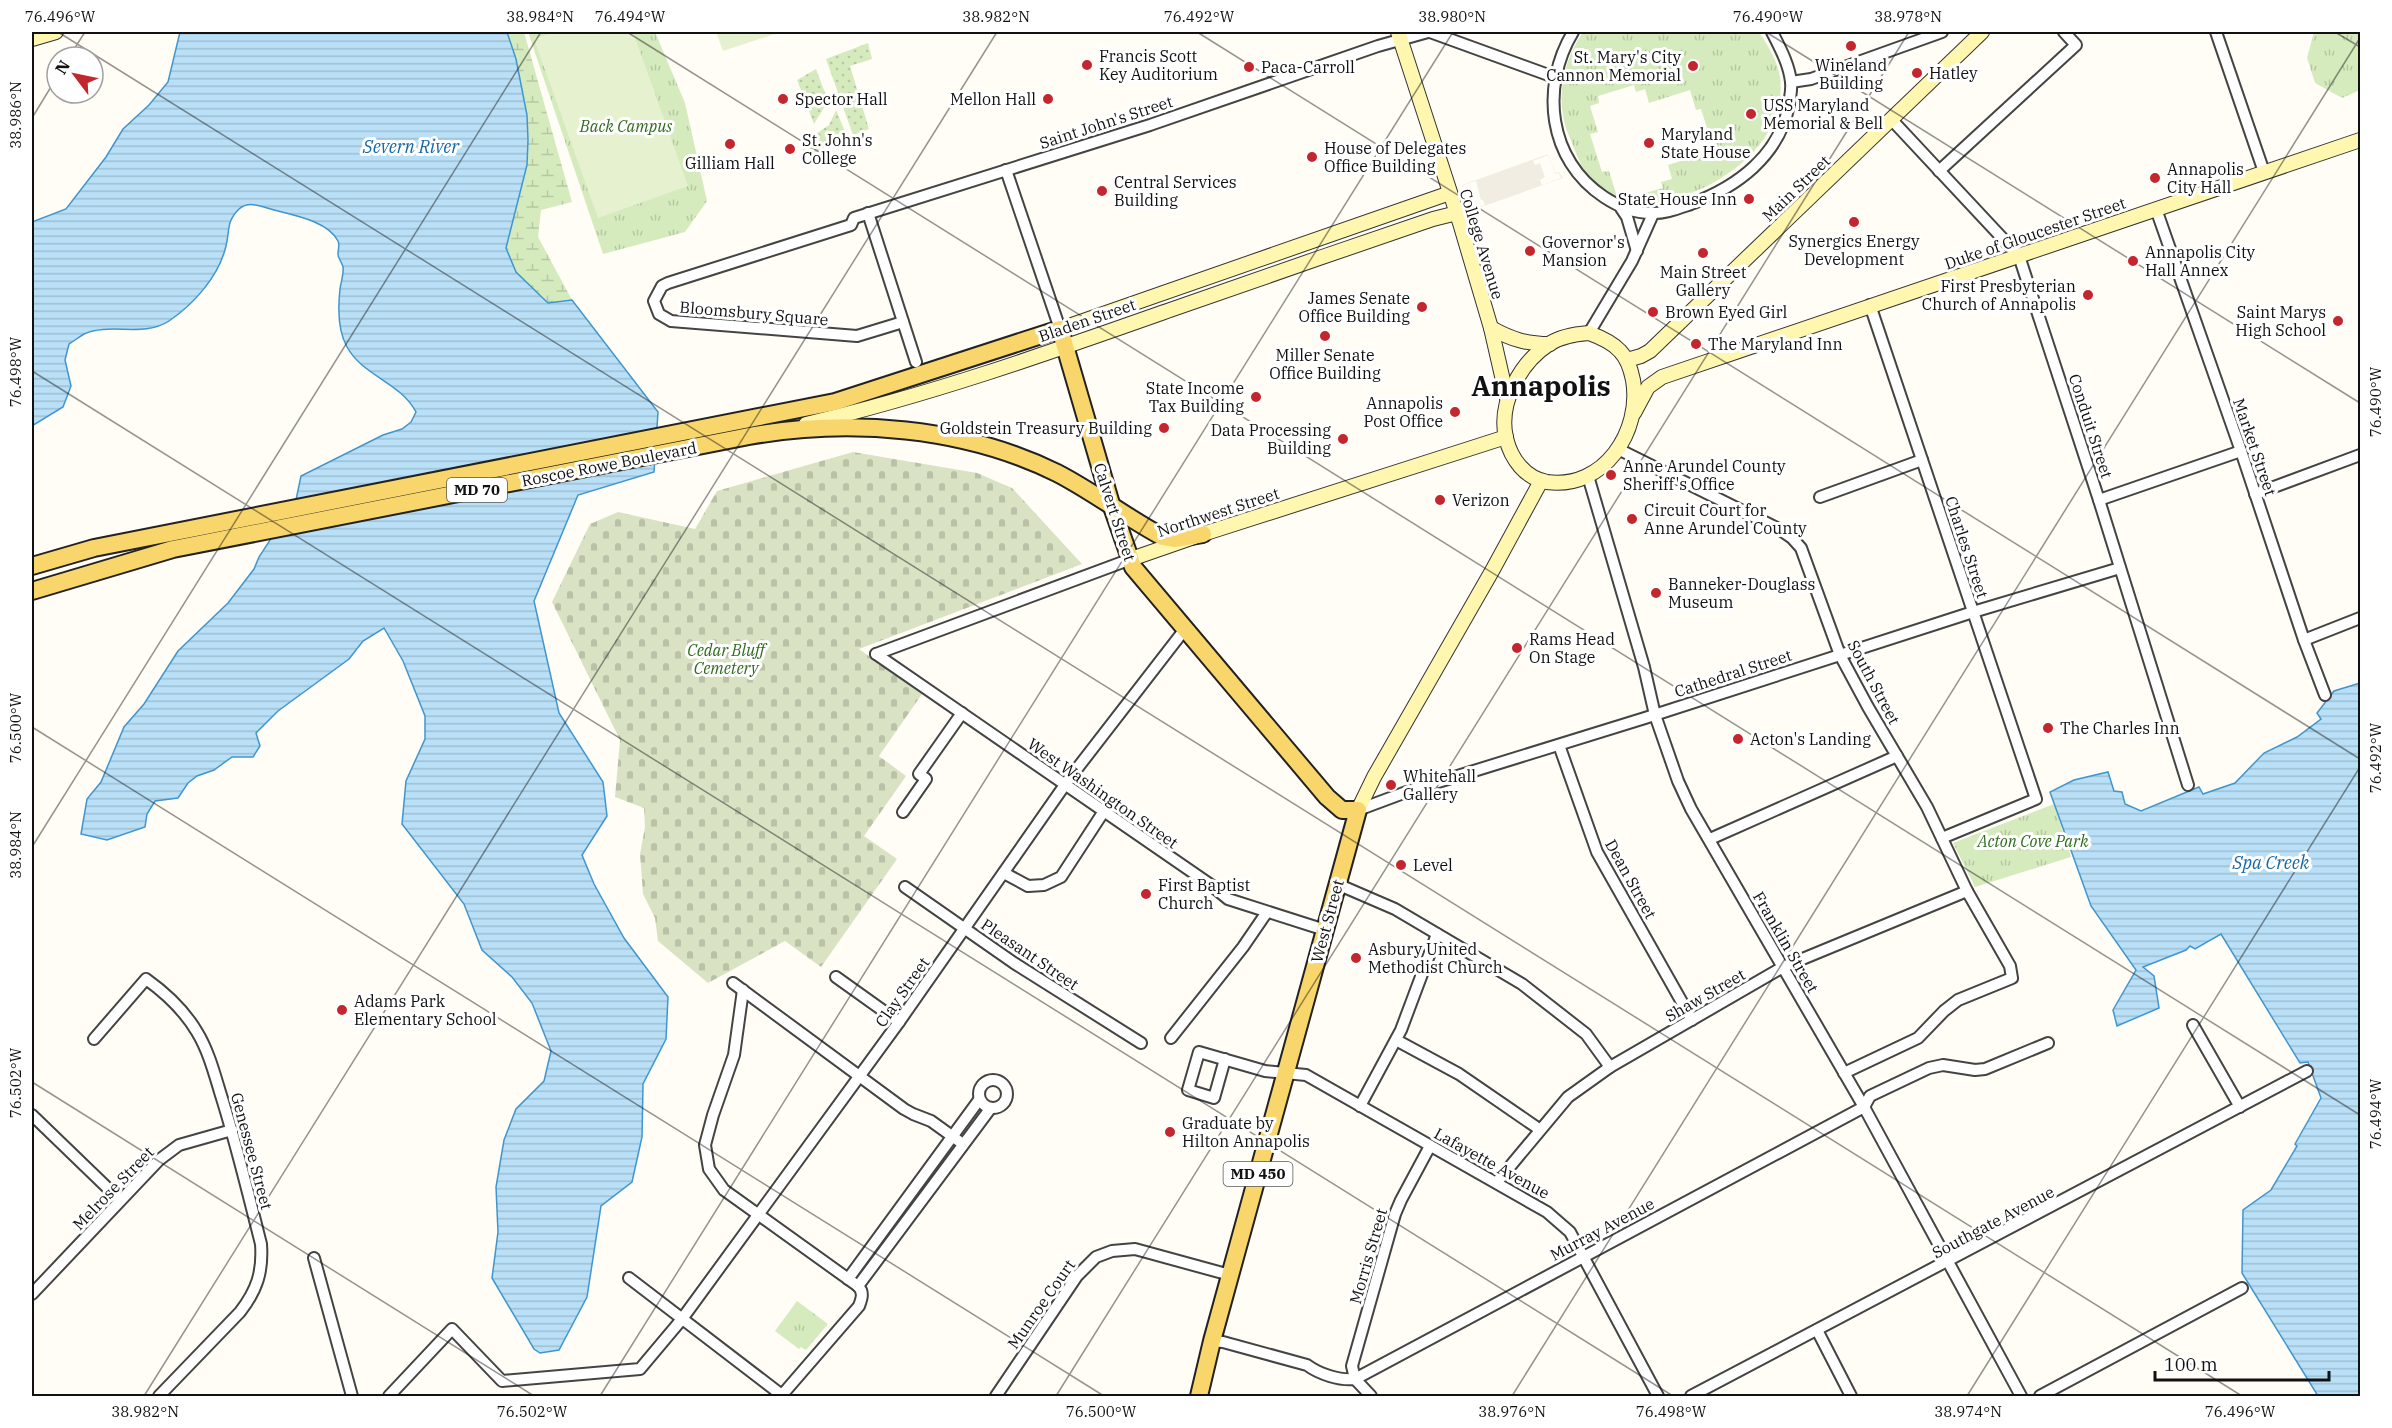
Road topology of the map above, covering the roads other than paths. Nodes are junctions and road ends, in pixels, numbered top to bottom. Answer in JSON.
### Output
{"nodes":[{"id":1,"x":56,"y":32,"type":"edge"},
{"id":2,"x":1429,"y":32,"type":"edge"},
{"id":3,"x":1573,"y":32,"type":"edge"},
{"id":4,"x":1772,"y":32,"type":"edge"},
{"id":5,"x":1942,"y":32,"type":"edge"},
{"id":6,"x":1982,"y":32,"type":"edge"},
{"id":7,"x":2064,"y":32,"type":"edge"},
{"id":8,"x":2216,"y":32,"type":"edge"},
{"id":9,"x":1399,"y":35,"type":"edge"},
{"id":10,"x":32,"y":39,"type":"edge"},
{"id":11,"x":1554,"y":77,"type":"junction"},
{"id":12,"x":1791,"y":82,"type":"junction"},
{"id":13,"x":1891,"y":119,"type":"junction"},
{"id":14,"x":2361,"y":140,"type":"edge"},
{"id":15,"x":1006,"y":170,"type":"junction"},
{"id":16,"x":1939,"y":171,"type":"junction"},
{"id":17,"x":2264,"y":172,"type":"junction"},
{"id":18,"x":1450,"y":193,"type":"junction"},
{"id":19,"x":1621,"y":208,"type":"junction"},
{"id":20,"x":2156,"y":209,"type":"junction"},
{"id":21,"x":868,"y":213,"type":"junction"},
{"id":22,"x":1457,"y":213,"type":"junction"},
{"id":23,"x":1653,"y":214,"type":"junction"},
{"id":24,"x":854,"y":218,"type":"joint"},
{"id":25,"x":1637,"y":251,"type":"junction"},
{"id":26,"x":2019,"y":256,"type":"junction"},
{"id":27,"x":1870,"y":305,"type":"junction"},
{"id":28,"x":903,"y":322,"type":"junction"},
{"id":29,"x":1491,"y":328,"type":"junction"},
{"id":30,"x":1060,"y":329,"type":"junction"},
{"id":31,"x":1589,"y":333,"type":"junction"},
{"id":32,"x":1550,"y":344,"type":"junction"},
{"id":33,"x":1065,"y":347,"type":"junction"},
{"id":34,"x":1627,"y":360,"type":"junction"},
{"id":35,"x":916,"y":362,"type":"dead end"},
{"id":36,"x":1507,"y":398,"type":"junction"},
{"id":37,"x":1634,"y":413,"type":"junction"},
{"id":38,"x":772,"y":432,"type":"junction"},
{"id":39,"x":720,"y":434,"type":"junction"},
{"id":40,"x":1506,"y":437,"type":"junction"},
{"id":41,"x":1618,"y":449,"type":"junction"},
{"id":42,"x":2241,"y":451,"type":"junction"},
{"id":43,"x":2361,"y":455,"type":"edge"},
{"id":44,"x":1922,"y":460,"type":"junction"},
{"id":45,"x":1588,"y":476,"type":"junction"},
{"id":46,"x":1541,"y":481,"type":"junction"},
{"id":47,"x":2255,"y":494,"type":"junction"},
{"id":48,"x":1820,"y":496,"type":"dead end"},
{"id":49,"x":2099,"y":500,"type":"junction"},
{"id":50,"x":1111,"y":504,"type":"junction"},
{"id":51,"x":229,"y":529,"type":"junction"},
{"id":52,"x":1203,"y":534,"type":"junction"},
{"id":53,"x":1131,"y":560,"type":"junction"},
{"id":54,"x":32,"y":566,"type":"edge"},
{"id":55,"x":2120,"y":568,"type":"junction"},
{"id":56,"x":32,"y":591,"type":"edge"},
{"id":57,"x":1973,"y":612,"type":"junction"},
{"id":58,"x":2361,"y":618,"type":"edge"},
{"id":59,"x":1185,"y":629,"type":"junction"},
{"id":60,"x":2304,"y":640,"type":"junction"},
{"id":61,"x":876,"y":654,"type":"joint"},
{"id":62,"x":1840,"y":655,"type":"junction"},
{"id":63,"x":2325,"y":695,"type":"dead end"},
{"id":64,"x":962,"y":713,"type":"junction"},
{"id":65,"x":1655,"y":715,"type":"junction"},
{"id":66,"x":1559,"y":745,"type":"junction"},
{"id":67,"x":1897,"y":756,"type":"junction"},
{"id":68,"x":1065,"y":785,"type":"junction"},
{"id":69,"x":2188,"y":785,"type":"dead end"},
{"id":70,"x":1358,"y":810,"type":"junction"},
{"id":71,"x":1104,"y":811,"type":"junction"},
{"id":72,"x":903,"y":812,"type":"dead end"},
{"id":73,"x":1942,"y":838,"type":"junction"},
{"id":74,"x":1710,"y":839,"type":"junction"},
{"id":75,"x":1004,"y":873,"type":"junction"},
{"id":76,"x":1337,"y":884,"type":"junction"},
{"id":77,"x":905,"y":887,"type":"dead end"},
{"id":78,"x":1967,"y":891,"type":"junction"},
{"id":79,"x":1267,"y":912,"type":"junction"},
{"id":80,"x":965,"y":928,"type":"junction"},
{"id":81,"x":1325,"y":930,"type":"junction"},
{"id":82,"x":1437,"y":934,"type":"junction"},
{"id":83,"x":1783,"y":966,"type":"junction"},
{"id":84,"x":836,"y":977,"type":"dead end"},
{"id":85,"x":733,"y":983,"type":"dead end"},
{"id":86,"x":743,"y":990,"type":"junction"},
{"id":87,"x":1692,"y":1020,"type":"junction"},
{"id":88,"x":900,"y":1022,"type":"junction"},
{"id":89,"x":2193,"y":1025,"type":"dead end"},
{"id":90,"x":1172,"y":1038,"type":"dead end"},
{"id":91,"x":94,"y":1039,"type":"dead end"},
{"id":92,"x":1396,"y":1040,"type":"junction"},
{"id":93,"x":2048,"y":1042,"type":"dead end"},
{"id":94,"x":1141,"y":1043,"type":"dead end"},
{"id":95,"x":1225,"y":1059,"type":"junction"},
{"id":96,"x":1610,"y":1067,"type":"junction"},
{"id":97,"x":2307,"y":1071,"type":"dead end"},
{"id":98,"x":1844,"y":1072,"type":"junction"},
{"id":99,"x":1286,"y":1073,"type":"junction"},
{"id":100,"x":859,"y":1076,"type":"junction"},
{"id":101,"x":979,"y":1100,"type":"junction"},
{"id":102,"x":1360,"y":1106,"type":"junction"},
{"id":103,"x":1864,"y":1107,"type":"junction"},
{"id":104,"x":2240,"y":1107,"type":"junction"},
{"id":105,"x":990,"y":1109,"type":"junction"},
{"id":106,"x":32,"y":1115,"type":"edge"},
{"id":107,"x":232,"y":1130,"type":"junction"},
{"id":108,"x":1539,"y":1130,"type":"junction"},
{"id":109,"x":952,"y":1137,"type":"junction"},
{"id":110,"x":963,"y":1144,"type":"junction"},
{"id":111,"x":1430,"y":1146,"type":"junction"},
{"id":112,"x":1497,"y":1182,"type":"junction"},
{"id":113,"x":120,"y":1200,"type":"junction"},
{"id":114,"x":758,"y":1214,"type":"junction"},
{"id":115,"x":1583,"y":1256,"type":"junction"},
{"id":116,"x":314,"y":1258,"type":"dead end"},
{"id":117,"x":1947,"y":1263,"type":"junction"},
{"id":118,"x":1230,"y":1275,"type":"junction"},
{"id":119,"x":630,"y":1278,"type":"dead end"},
{"id":120,"x":848,"y":1279,"type":"junction"},
{"id":121,"x":858,"y":1286,"type":"junction"},
{"id":122,"x":2242,"y":1288,"type":"dead end"},
{"id":123,"x":32,"y":1294,"type":"edge"},
{"id":124,"x":682,"y":1318,"type":"junction"},
{"id":125,"x":1816,"y":1330,"type":"junction"},
{"id":126,"x":1212,"y":1341,"type":"junction"},
{"id":127,"x":1355,"y":1379,"type":"junction"},
{"id":128,"x":159,"y":1396,"type":"edge"},
{"id":129,"x":352,"y":1396,"type":"edge"},
{"id":130,"x":389,"y":1396,"type":"edge"},
{"id":131,"x":782,"y":1396,"type":"edge"},
{"id":132,"x":996,"y":1396,"type":"edge"},
{"id":133,"x":1199,"y":1396,"type":"edge"},
{"id":134,"x":1371,"y":1396,"type":"edge"},
{"id":135,"x":1658,"y":1396,"type":"edge"},
{"id":136,"x":1691,"y":1396,"type":"edge"},
{"id":137,"x":1851,"y":1396,"type":"edge"},
{"id":138,"x":2021,"y":1396,"type":"edge"},
{"id":139,"x":2040,"y":1396,"type":"edge"}],
"edges":[{"from":1,"to":10,"type":"main road"},
{"from":2,"to":9,"type":"street","name":"Saint John's Street"},
{"from":2,"to":11,"type":"street"},
{"from":3,"to":11,"type":"street"},
{"from":4,"to":12,"type":"street"},
{"from":5,"to":12,"type":"street"},
{"from":6,"to":13,"type":"main road","name":"Main Street"},
{"from":7,"to":16,"type":"street"},
{"from":8,"to":17,"type":"street"},
{"from":9,"to":15,"type":"street","name":"Saint John's Street"},
{"from":9,"to":18,"type":"main road","name":"College Avenue"},
{"from":11,"to":19,"type":"street"},
{"from":12,"to":23,"type":"street"},
{"from":13,"to":16,"type":"street","name":"Conduit Street"},
{"from":13,"to":34,"type":"main road","name":"Main Street"},
{"from":14,"to":17,"type":"main road","name":"Duke of Gloucester Street"},
{"from":15,"to":21,"type":"street","name":"Saint John's Street"},
{"from":15,"to":30,"type":"street","name":"Calvert Street"},
{"from":16,"to":26,"type":"street","name":"Conduit Street"},
{"from":17,"to":20,"type":"main road","name":"Duke of Gloucester Street"},
{"from":18,"to":22,"type":"main road","name":"College Avenue"},
{"from":18,"to":30,"type":"main road","name":"Bladen Street","number":"MD 70"},
{"from":19,"to":23,"type":"street"},
{"from":19,"to":25,"type":"street"},
{"from":20,"to":26,"type":"main road","name":"Duke of Gloucester Street"},
{"from":20,"to":42,"type":"street","name":"Market Street"},
{"from":21,"to":24,"type":"street","name":"Saint John's Street"},
{"from":21,"to":28,"type":"street"},
{"from":22,"to":29,"type":"main road","name":"College Avenue"},
{"from":22,"to":33,"type":"main road","name":"Bladen Street","number":"MD 70"},
{"from":23,"to":25,"type":"street"},
{"from":24,"to":28,"type":"street","name":"Bloomsbury Square"},
{"from":25,"to":31,"type":"street"},
{"from":26,"to":27,"type":"main road","name":"Duke of Gloucester Street"},
{"from":26,"to":49,"type":"street","name":"Conduit Street"},
{"from":27,"to":37,"type":"main road","name":"Duke of Gloucester Street"},
{"from":27,"to":44,"type":"street","name":"Charles Street"},
{"from":28,"to":35,"type":"street"},
{"from":29,"to":32,"type":"main road"},
{"from":29,"to":36,"type":"main road","name":"College Avenue"},
{"from":30,"to":33,"type":"main road","name":"Calvert Street"},
{"from":30,"to":39,"type":"main road","name":"Bladen Street","number":"MD 70"},
{"from":31,"to":32,"type":"main road"},
{"from":31,"to":34,"type":"main road"},
{"from":32,"to":36,"type":"main road"},
{"from":33,"to":38,"type":"main road","name":"Bladen Street","number":"MD 70"},
{"from":33,"to":50,"type":"main road","name":"Calvert Street"},
{"from":34,"to":37,"type":"main road"},
{"from":36,"to":40,"type":"main road"},
{"from":37,"to":41,"type":"main road"},
{"from":38,"to":39,"type":"main road","name":"Roscoe Rowe Boulevard","number":"MD 70"},
{"from":38,"to":50,"type":"main road","name":"Roscoe Rowe Boulevard"},
{"from":39,"to":51,"type":"main road","name":"Roscoe Rowe Boulevard","number":"MD 70"},
{"from":40,"to":46,"type":"main road"},
{"from":40,"to":52,"type":"main road","name":"Northwest Street"},
{"from":41,"to":45,"type":"main road"},
{"from":41,"to":62,"type":"street","name":"South Street"},
{"from":42,"to":47,"type":"street","name":"Market Street"},
{"from":42,"to":49,"type":"street"},
{"from":43,"to":47,"type":"street"},
{"from":44,"to":48,"type":"street"},
{"from":44,"to":57,"type":"street","name":"Charles Street"},
{"from":45,"to":46,"type":"main road"},
{"from":45,"to":65,"type":"street","name":"Franklin Street"},
{"from":46,"to":70,"type":"main road","name":"West Street","number":"MD 450"},
{"from":47,"to":60,"type":"street","name":"Market Street"},
{"from":49,"to":55,"type":"street","name":"Conduit Street"},
{"from":50,"to":52,"type":"main road","name":"Roscoe Rowe Boulevard"},
{"from":50,"to":53,"type":"main road","name":"Calvert Street"},
{"from":51,"to":54,"type":"main road","name":"Roscoe Rowe Boulevard","number":"MD 70"},
{"from":51,"to":56,"type":"main road","name":"Roscoe Rowe Boulevard","number":"MD 70"},
{"from":52,"to":53,"type":"main road","name":"Northwest Street"},
{"from":53,"to":59,"type":"main road","name":"Calvert Street"},
{"from":53,"to":61,"type":"street","name":"Northwest Street"},
{"from":55,"to":57,"type":"street","name":"Cathedral Street"},
{"from":55,"to":69,"type":"street","name":"Conduit Street"},
{"from":57,"to":62,"type":"street","name":"Cathedral Street"},
{"from":57,"to":73,"type":"street","name":"Charles Street"},
{"from":58,"to":60,"type":"street"},
{"from":59,"to":68,"type":"street","name":"Clay Street"},
{"from":59,"to":70,"type":"main road","name":"Calvert Street"},
{"from":60,"to":63,"type":"street","name":"Market Street"},
{"from":61,"to":64,"type":"street","name":"West Washington Street"},
{"from":62,"to":65,"type":"street","name":"Cathedral Street"},
{"from":62,"to":67,"type":"street","name":"South Street"},
{"from":64,"to":68,"type":"street","name":"West Washington Street"},
{"from":64,"to":72,"type":"street"},
{"from":65,"to":66,"type":"street","name":"Cathedral Street"},
{"from":65,"to":74,"type":"street","name":"Franklin Street"},
{"from":66,"to":70,"type":"street","name":"Cathedral Street"},
{"from":66,"to":87,"type":"street","name":"Dean Street"},
{"from":67,"to":73,"type":"street","name":"South Street"},
{"from":67,"to":74,"type":"street"},
{"from":68,"to":71,"type":"street","name":"West Washington Street"},
{"from":68,"to":75,"type":"street","name":"Clay Street"},
{"from":70,"to":76,"type":"main road","name":"West Street","number":"MD 450"},
{"from":71,"to":75,"type":"street"},
{"from":71,"to":79,"type":"street","name":"West Washington Street"},
{"from":73,"to":78,"type":"street","name":"South Street"},
{"from":74,"to":83,"type":"street","name":"Franklin Street"},
{"from":75,"to":80,"type":"street","name":"Clay Street"},
{"from":76,"to":81,"type":"main road","name":"West Street","number":"MD 450"},
{"from":76,"to":82,"type":"street"},
{"from":77,"to":80,"type":"street","name":"Pleasant Street"},
{"from":78,"to":83,"type":"street","name":"Shaw Street"},
{"from":78,"to":98,"type":"street","name":"South Street"},
{"from":79,"to":81,"type":"street","name":"West Washington Street"},
{"from":79,"to":90,"type":"street"},
{"from":80,"to":88,"type":"street","name":"Clay Street"},
{"from":80,"to":94,"type":"street","name":"Pleasant Street"},
{"from":81,"to":99,"type":"main road","name":"West Street","number":"MD 450"},
{"from":82,"to":92,"type":"street"},
{"from":82,"to":96,"type":"street"},
{"from":83,"to":87,"type":"street","name":"Shaw Street"},
{"from":83,"to":98,"type":"street","name":"Franklin Street"},
{"from":84,"to":88,"type":"street"},
{"from":85,"to":86,"type":"street"},
{"from":86,"to":100,"type":"street"},
{"from":86,"to":114,"type":"street"},
{"from":87,"to":96,"type":"street","name":"Shaw Street"},
{"from":88,"to":100,"type":"street","name":"Clay Street"},
{"from":89,"to":104,"type":"street"},
{"from":91,"to":107,"type":"street","name":"Genessee Street"},
{"from":92,"to":102,"type":"street"},
{"from":92,"to":108,"type":"street"},
{"from":93,"to":103,"type":"street","name":"Murray Avenue"},
{"from":95,"to":95,"type":"street","name":"Lafayette Avenue"},
{"from":95,"to":99,"type":"street","name":"Lafayette Avenue"},
{"from":96,"to":108,"type":"street","name":"Shaw Street"},
{"from":97,"to":104,"type":"street","name":"Southgate Avenue"},
{"from":98,"to":103,"type":"street","name":"Franklin Street"},
{"from":99,"to":102,"type":"street","name":"Lafayette Avenue"},
{"from":99,"to":118,"type":"main road","name":"West Street","number":"MD 450"},
{"from":100,"to":109,"type":"street"},
{"from":100,"to":114,"type":"street","name":"Clay Street"},
{"from":101,"to":105,"type":"street"},
{"from":101,"to":105,"type":"street"},
{"from":101,"to":109,"type":"street"},
{"from":102,"to":111,"type":"street","name":"Lafayette Avenue"},
{"from":103,"to":115,"type":"street","name":"Murray Avenue"},
{"from":103,"to":117,"type":"street","name":"Franklin Street"},
{"from":104,"to":117,"type":"street","name":"Southgate Avenue"},
{"from":105,"to":110,"type":"street"},
{"from":106,"to":113,"type":"street"},
{"from":107,"to":113,"type":"street","name":"Melrose Street"},
{"from":107,"to":128,"type":"street","name":"Genessee Street"},
{"from":108,"to":112,"type":"street","name":"Shaw Street"},
{"from":109,"to":110,"type":"street"},
{"from":109,"to":120,"type":"street"},
{"from":110,"to":121,"type":"street"},
{"from":111,"to":112,"type":"street","name":"Lafayette Avenue"},
{"from":111,"to":127,"type":"street","name":"Morris Street"},
{"from":112,"to":115,"type":"street","name":"Lafayette Avenue"},
{"from":113,"to":123,"type":"street","name":"Melrose Street"},
{"from":114,"to":120,"type":"street"},
{"from":114,"to":124,"type":"street","name":"Clay Street"},
{"from":115,"to":127,"type":"street","name":"Murray Avenue"},
{"from":115,"to":135,"type":"street","name":"Lafayette Avenue"},
{"from":116,"to":129,"type":"street"},
{"from":117,"to":125,"type":"street","name":"Southgate Avenue"},
{"from":117,"to":138,"type":"street","name":"Franklin Street"},
{"from":118,"to":126,"type":"main road","name":"West Street","number":"MD 450"},
{"from":118,"to":132,"type":"street","name":"Munroe Court"},
{"from":119,"to":124,"type":"street"},
{"from":120,"to":121,"type":"street"},
{"from":121,"to":131,"type":"street"},
{"from":122,"to":139,"type":"street"},
{"from":124,"to":130,"type":"street","name":"Clay Street"},
{"from":124,"to":131,"type":"street"},
{"from":125,"to":136,"type":"street","name":"Southgate Avenue"},
{"from":125,"to":137,"type":"street"},
{"from":126,"to":127,"type":"street"},
{"from":126,"to":133,"type":"main road","name":"West Street","number":"MD 450"},
{"from":127,"to":134,"type":"street"}]}
